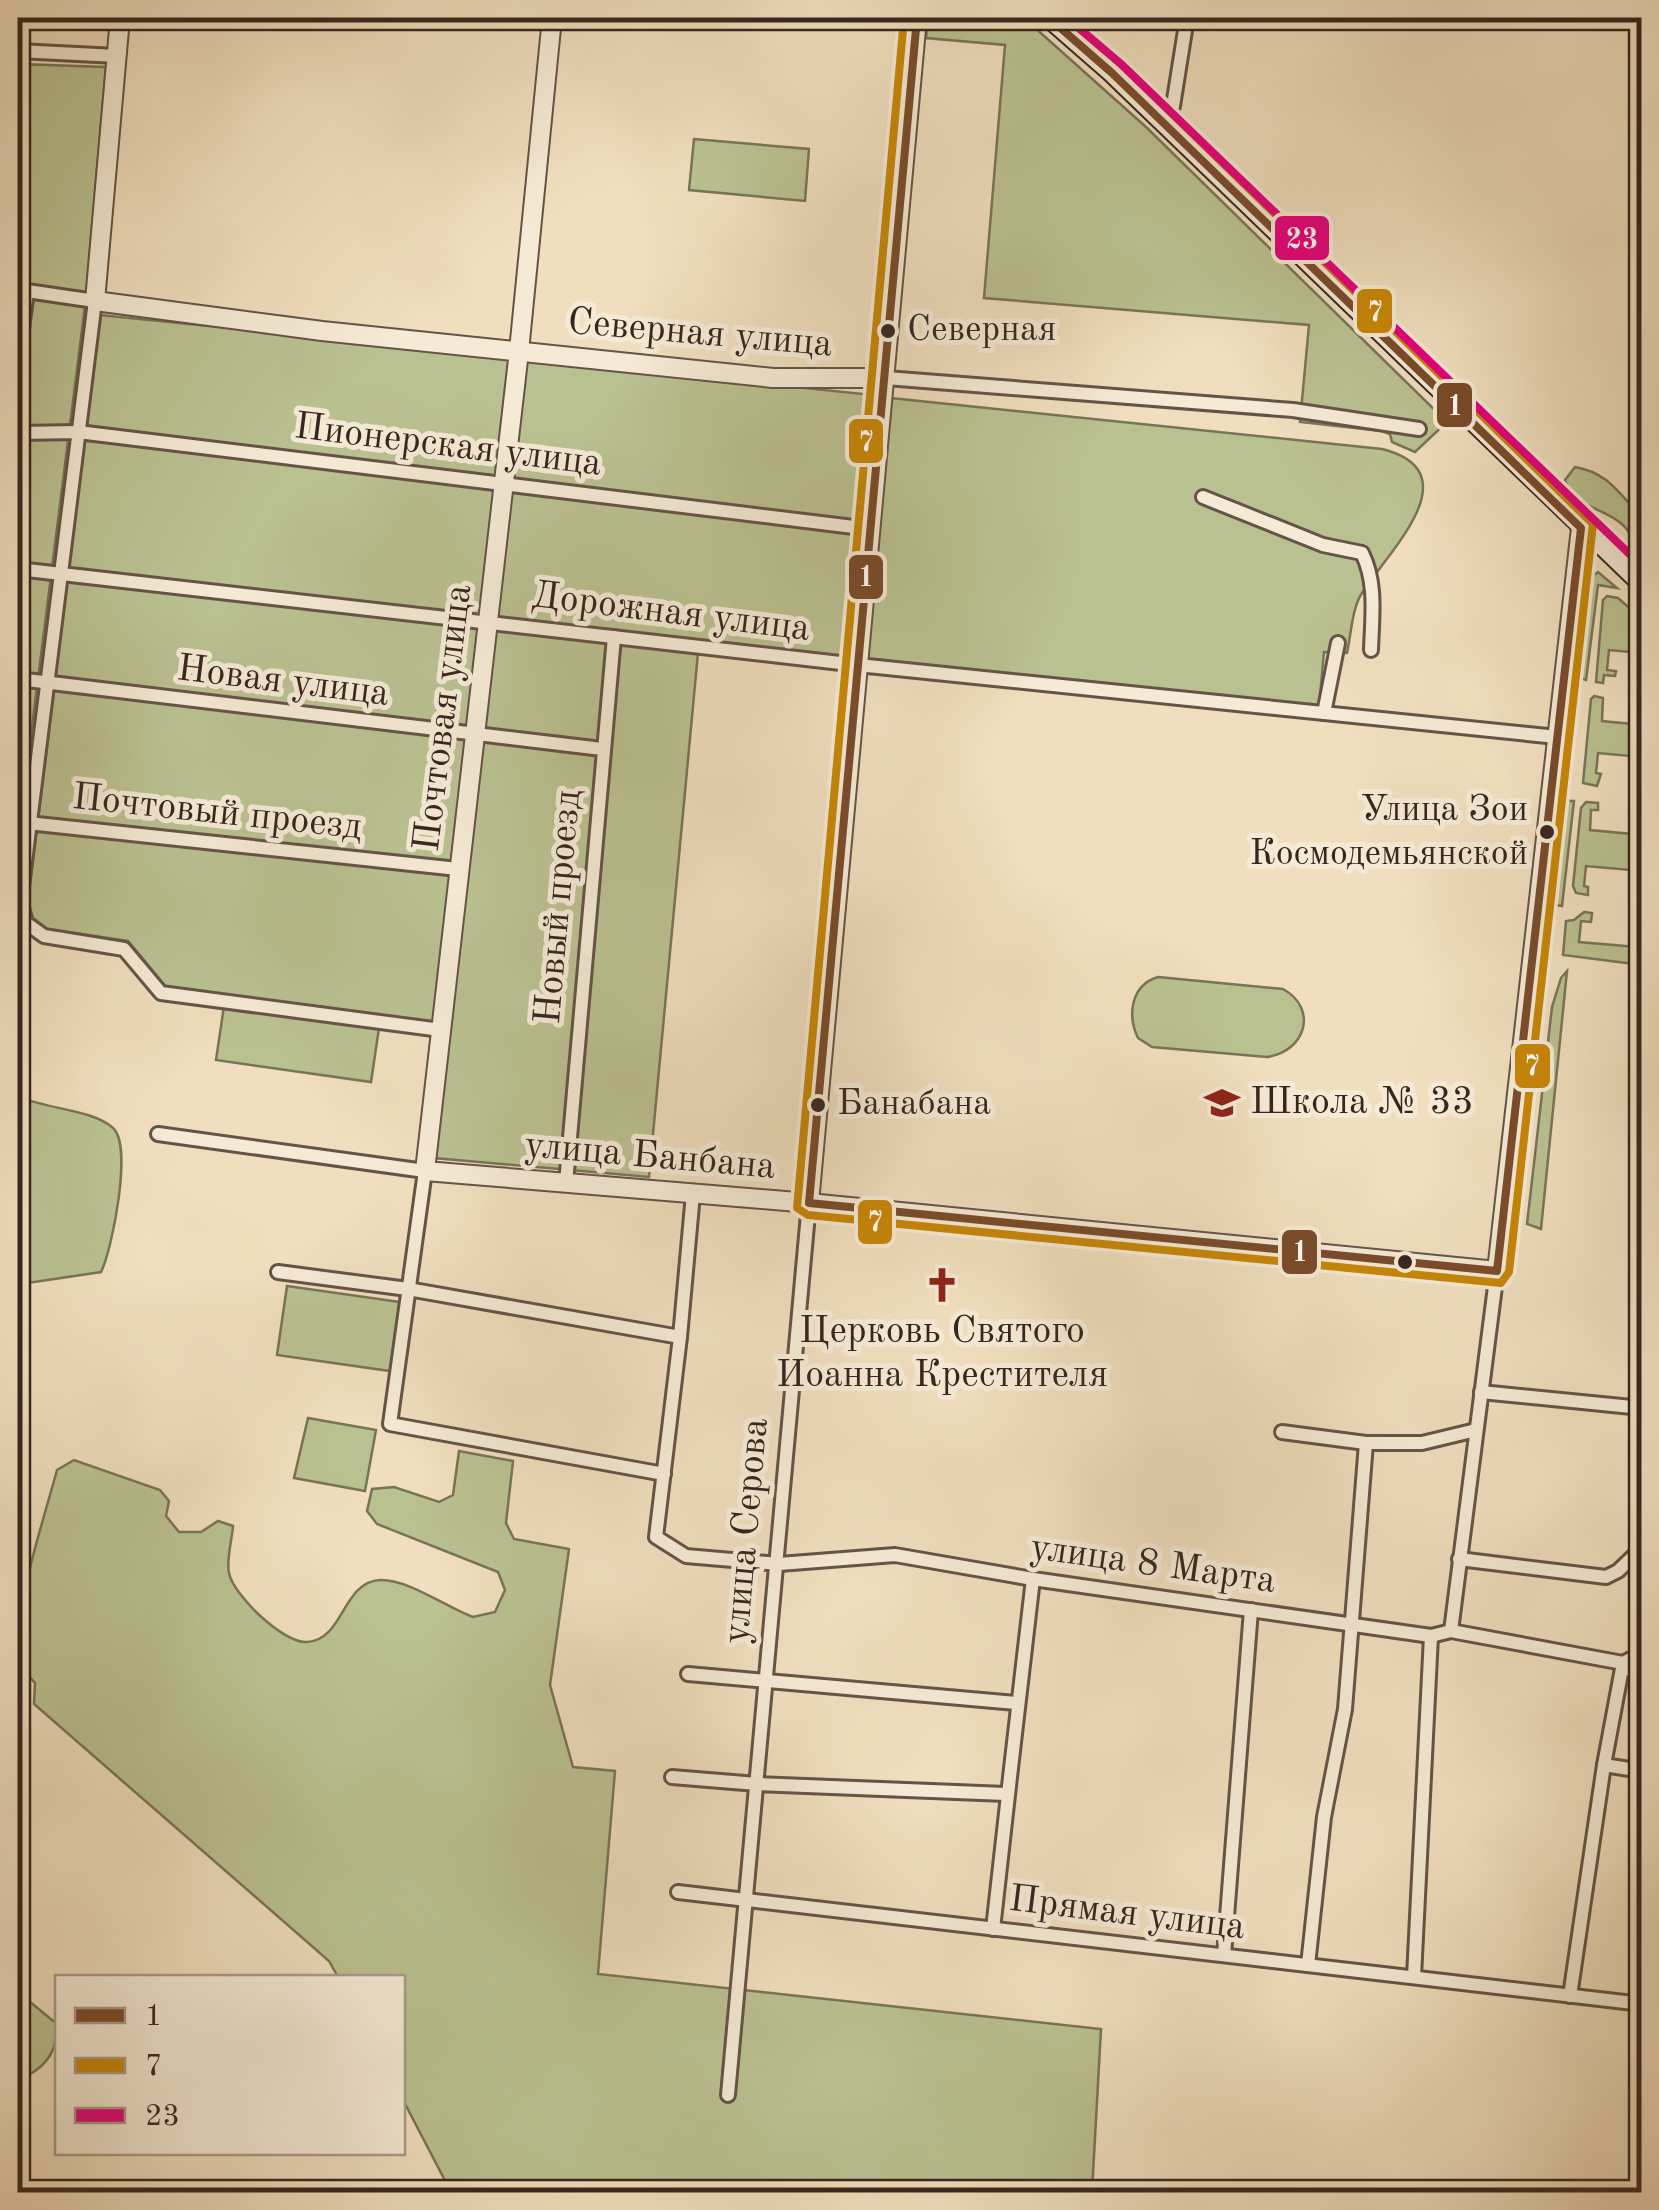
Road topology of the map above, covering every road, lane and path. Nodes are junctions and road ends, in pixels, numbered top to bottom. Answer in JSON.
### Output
{"nodes":[{"id":1,"x":120,"y":18,"type":"edge"},
{"id":2,"x":552,"y":18,"type":"edge"},
{"id":3,"x":917,"y":18,"type":"edge"},
{"id":4,"x":1049,"y":18,"type":"edge"},
{"id":5,"x":1187,"y":18,"type":"edge"},
{"id":6,"x":18,"y":51,"type":"edge"},
{"id":7,"x":117,"y":56,"type":"junction"},
{"id":8,"x":1162,"y":121,"type":"junction"},
{"id":9,"x":95,"y":301,"type":"junction"},
{"id":10,"x":519,"y":351,"type":"junction"},
{"id":11,"x":18,"y":358,"type":"edge"},
{"id":12,"x":886,"y":378,"type":"junction"},
{"id":13,"x":1419,"y":429,"type":"dead end"},
{"id":14,"x":78,"y":432,"type":"junction"},
{"id":15,"x":18,"y":433,"type":"edge"},
{"id":16,"x":504,"y":483,"type":"junction"},
{"id":17,"x":1204,"y":497,"type":"dead end"},
{"id":18,"x":1581,"y":528,"type":"junction"},
{"id":19,"x":870,"y":529,"type":"junction"},
{"id":20,"x":18,"y":568,"type":"edge"},
{"id":21,"x":60,"y":572,"type":"junction"},
{"id":22,"x":1642,"y":584,"type":"edge"},
{"id":23,"x":488,"y":622,"type":"junction"},
{"id":24,"x":614,"y":636,"type":"junction"},
{"id":25,"x":1338,"y":642,"type":"dead end"},
{"id":26,"x":1371,"y":650,"type":"dead end"},
{"id":27,"x":858,"y":665,"type":"junction"},
{"id":28,"x":18,"y":679,"type":"edge"},
{"id":29,"x":49,"y":684,"type":"junction"},
{"id":30,"x":1324,"y":713,"type":"junction"},
{"id":31,"x":473,"y":735,"type":"junction"},
{"id":32,"x":1558,"y":738,"type":"junction"},
{"id":33,"x":602,"y":749,"type":"junction"},
{"id":34,"x":28,"y":823,"type":"junction"},
{"id":35,"x":458,"y":868,"type":"junction"},
{"id":36,"x":441,"y":1030,"type":"junction"},
{"id":37,"x":158,"y":1134,"type":"dead end"},
{"id":38,"x":426,"y":1171,"type":"junction"},
{"id":39,"x":566,"y":1183,"type":"junction"},
{"id":40,"x":693,"y":1194,"type":"junction"},
{"id":41,"x":809,"y":1204,"type":"junction"},
{"id":42,"x":1497,"y":1271,"type":"junction"},
{"id":43,"x":278,"y":1272,"type":"dead end"},
{"id":44,"x":408,"y":1289,"type":"junction"},
{"id":45,"x":680,"y":1337,"type":"junction"},
{"id":46,"x":1481,"y":1392,"type":"junction"},
{"id":47,"x":1642,"y":1408,"type":"edge"},
{"id":48,"x":1476,"y":1430,"type":"junction"},
{"id":49,"x":1282,"y":1432,"type":"dead end"},
{"id":50,"x":1366,"y":1443,"type":"junction"},
{"id":51,"x":664,"y":1474,"type":"junction"},
{"id":52,"x":1642,"y":1548,"type":"edge"},
{"id":53,"x":1459,"y":1559,"type":"junction"},
{"id":54,"x":778,"y":1564,"type":"junction"},
{"id":55,"x":1033,"y":1580,"type":"junction"},
{"id":56,"x":1251,"y":1610,"type":"junction"},
{"id":57,"x":1352,"y":1624,"type":"junction"},
{"id":58,"x":1451,"y":1631,"type":"junction"},
{"id":59,"x":1431,"y":1636,"type":"junction"},
{"id":60,"x":1642,"y":1653,"type":"edge"},
{"id":61,"x":1623,"y":1662,"type":"junction"},
{"id":62,"x":688,"y":1674,"type":"dead end"},
{"id":63,"x":766,"y":1680,"type":"junction"},
{"id":64,"x":1642,"y":1681,"type":"edge"},
{"id":65,"x":1016,"y":1703,"type":"junction"},
{"id":66,"x":1604,"y":1765,"type":"junction"},
{"id":67,"x":1642,"y":1771,"type":"edge"},
{"id":68,"x":672,"y":1777,"type":"dead end"},
{"id":69,"x":757,"y":1784,"type":"junction"},
{"id":70,"x":1006,"y":1794,"type":"junction"},
{"id":71,"x":678,"y":1892,"type":"dead end"},
{"id":72,"x":746,"y":1900,"type":"junction"},
{"id":73,"x":993,"y":1929,"type":"junction"},
{"id":74,"x":1224,"y":1956,"type":"junction"},
{"id":75,"x":1308,"y":1965,"type":"junction"},
{"id":76,"x":1414,"y":1978,"type":"junction"},
{"id":77,"x":1570,"y":1996,"type":"junction"},
{"id":78,"x":1642,"y":2004,"type":"edge"},
{"id":79,"x":728,"y":2094,"type":"dead end"}],
"edges":[{"from":1,"to":7,"type":"street"},
{"from":2,"to":10,"type":"street","name":"Почтовая улица"},
{"from":3,"to":12,"type":"street","name":"улица Серова"},
{"from":4,"to":8,"type":"street"},
{"from":5,"to":8,"type":"street"},
{"from":6,"to":7,"type":"street"},
{"from":7,"to":9,"type":"street"},
{"from":8,"to":18,"type":"street"},
{"from":9,"to":10,"type":"street","name":"Северная улица"},
{"from":9,"to":11,"type":"street"},
{"from":9,"to":14,"type":"street"},
{"from":10,"to":12,"type":"street","name":"Северная улица"},
{"from":10,"to":16,"type":"street","name":"Почтовая улица"},
{"from":12,"to":13,"type":"street","name":"Северная улица"},
{"from":12,"to":19,"type":"street","name":"улица Серова"},
{"from":14,"to":15,"type":"street","name":"Пионерская улица"},
{"from":14,"to":16,"type":"street","name":"Пионерская улица"},
{"from":14,"to":21,"type":"street"},
{"from":16,"to":19,"type":"street","name":"Пионерская улица"},
{"from":16,"to":23,"type":"street","name":"Почтовая улица"},
{"from":17,"to":26,"type":"street"},
{"from":18,"to":22,"type":"street"},
{"from":18,"to":32,"type":"street"},
{"from":19,"to":27,"type":"street","name":"улица Серова"},
{"from":20,"to":21,"type":"street","name":"Дорожная улица"},
{"from":21,"to":23,"type":"street","name":"Дорожная улица"},
{"from":21,"to":29,"type":"street"},
{"from":23,"to":24,"type":"street","name":"Дорожная улица"},
{"from":23,"to":31,"type":"street","name":"Почтовая улица"},
{"from":24,"to":27,"type":"street","name":"Дорожная улица"},
{"from":24,"to":33,"type":"street","name":"Новый проезд"},
{"from":25,"to":30,"type":"street"},
{"from":27,"to":30,"type":"street","name":"Дорожная улица"},
{"from":27,"to":41,"type":"street","name":"улица Серова"},
{"from":28,"to":29,"type":"street","name":"Новая улица"},
{"from":29,"to":31,"type":"street","name":"Новая улица"},
{"from":29,"to":34,"type":"street"},
{"from":30,"to":32,"type":"street","name":"Дорожная улица"},
{"from":31,"to":33,"type":"street","name":"Новая улица"},
{"from":31,"to":35,"type":"street","name":"Почтовая улица"},
{"from":32,"to":42,"type":"street"},
{"from":33,"to":39,"type":"street","name":"Новый проезд"},
{"from":34,"to":35,"type":"street","name":"Почтовый проезд"},
{"from":34,"to":36,"type":"street"},
{"from":35,"to":36,"type":"street","name":"Почтовая улица"},
{"from":36,"to":38,"type":"street","name":"Почтовая улица"},
{"from":37,"to":38,"type":"street","name":"улица Банбана"},
{"from":38,"to":39,"type":"street","name":"улица Банбана"},
{"from":38,"to":44,"type":"street","name":"Почтовая улица"},
{"from":39,"to":40,"type":"street","name":"улица Банбана"},
{"from":40,"to":41,"type":"street","name":"улица Банбана"},
{"from":40,"to":45,"type":"street"},
{"from":41,"to":42,"type":"street","name":"улица Банбана"},
{"from":41,"to":54,"type":"street","name":"улица Серова"},
{"from":42,"to":46,"type":"street"},
{"from":43,"to":44,"type":"street"},
{"from":44,"to":45,"type":"street"},
{"from":44,"to":51,"type":"street","name":"Почтовая улица"},
{"from":45,"to":51,"type":"street"},
{"from":46,"to":47,"type":"street"},
{"from":46,"to":48,"type":"street"},
{"from":48,"to":50,"type":"street"},
{"from":48,"to":53,"type":"street"},
{"from":49,"to":50,"type":"street"},
{"from":50,"to":57,"type":"street"},
{"from":51,"to":54,"type":"street","name":"улица 8 Марта"},
{"from":52,"to":53,"type":"street"},
{"from":53,"to":58,"type":"street"},
{"from":54,"to":55,"type":"street","name":"улица 8 Марта"},
{"from":54,"to":63,"type":"street","name":"улица Серова"},
{"from":55,"to":56,"type":"street","name":"улица 8 Марта"},
{"from":55,"to":65,"type":"street"},
{"from":56,"to":57,"type":"street","name":"улица 8 Марта"},
{"from":56,"to":74,"type":"street"},
{"from":57,"to":59,"type":"street","name":"улица 8 Марта"},
{"from":57,"to":75,"type":"street"},
{"from":58,"to":59,"type":"street","name":"улица 8 Марта"},
{"from":58,"to":61,"type":"street","name":"улица 8 Марта"},
{"from":59,"to":76,"type":"street"},
{"from":60,"to":61,"type":"street"},
{"from":61,"to":64,"type":"street"},
{"from":61,"to":66,"type":"street"},
{"from":62,"to":63,"type":"street"},
{"from":63,"to":65,"type":"street"},
{"from":63,"to":69,"type":"street","name":"улица Серова"},
{"from":65,"to":70,"type":"street"},
{"from":66,"to":67,"type":"street"},
{"from":66,"to":77,"type":"street"},
{"from":68,"to":69,"type":"street"},
{"from":69,"to":70,"type":"street"},
{"from":69,"to":72,"type":"street","name":"улица Серова"},
{"from":70,"to":73,"type":"street"},
{"from":71,"to":72,"type":"street","name":"Прямая улица"},
{"from":72,"to":73,"type":"street","name":"Прямая улица"},
{"from":72,"to":79,"type":"street","name":"улица Серова"},
{"from":73,"to":74,"type":"street","name":"Прямая улица"},
{"from":74,"to":75,"type":"street","name":"Прямая улица"},
{"from":75,"to":76,"type":"street","name":"Прямая улица"},
{"from":76,"to":77,"type":"street","name":"Прямая улица"},
{"from":77,"to":78,"type":"street","name":"Прямая улица"}]}
